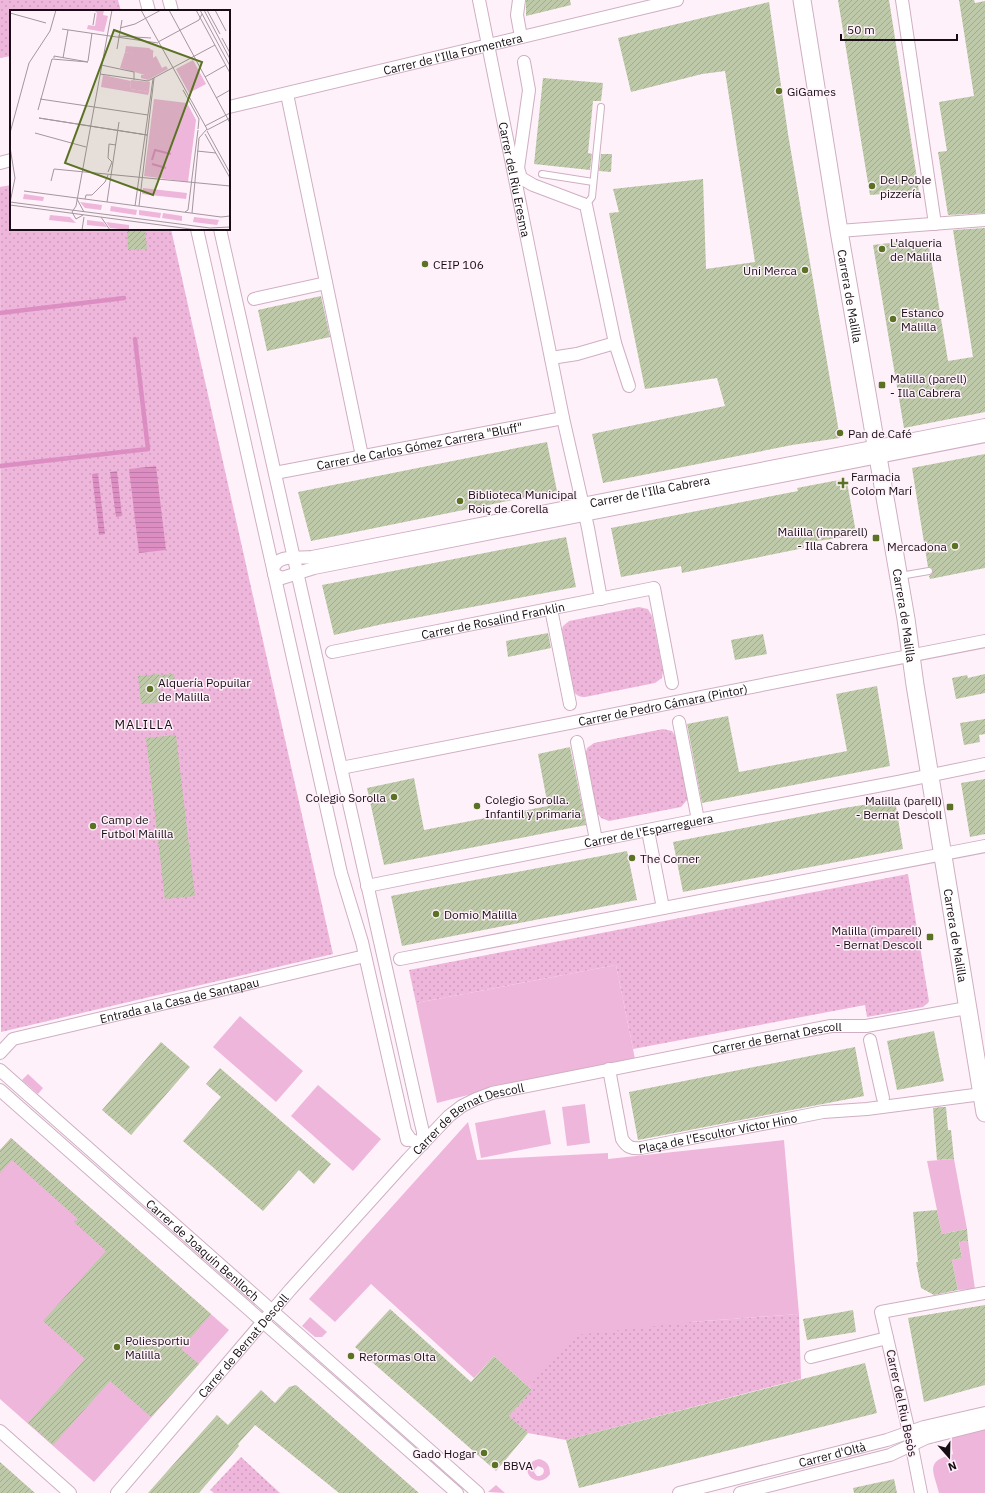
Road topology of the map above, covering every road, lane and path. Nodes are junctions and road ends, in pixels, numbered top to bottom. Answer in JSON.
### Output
{"nodes":[{"id":1,"x":146,"y":0,"type":"edge"},
{"id":2,"x":169,"y":0,"type":"edge"},
{"id":3,"x":480,"y":0,"type":"edge"},
{"id":4,"x":519,"y":0,"type":"edge"},
{"id":5,"x":677,"y":0,"type":"edge"},
{"id":6,"x":802,"y":0,"type":"edge"},
{"id":7,"x":902,"y":0,"type":"edge"},
{"id":8,"x":149,"y":10,"type":"edge"},
{"id":9,"x":172,"y":10,"type":"edge"},
{"id":10,"x":521,"y":37,"type":"junction"},
{"id":11,"x":488,"y":45,"type":"junction"},
{"id":12,"x":524,"y":62,"type":"dead end"},
{"id":13,"x":287,"y":94,"type":"junction"},
{"id":14,"x":230,"y":107,"type":"edge"},
{"id":15,"x":601,"y":108,"type":"dead end"},
{"id":16,"x":10,"y":160,"type":"edge"},
{"id":17,"x":0,"y":162,"type":"edge"},
{"id":18,"x":542,"y":174,"type":"dead end"},
{"id":19,"x":593,"y":182,"type":"junction"},
{"id":20,"x":586,"y":205,"type":"junction"},
{"id":21,"x":985,"y":220,"type":"edge"},
{"id":22,"x":935,"y":224,"type":"junction"},
{"id":23,"x":197,"y":230,"type":"edge"},
{"id":24,"x":220,"y":230,"type":"edge"},
{"id":25,"x":839,"y":230,"type":"junction"},
{"id":26,"x":326,"y":283,"type":"junction"},
{"id":27,"x":254,"y":299,"type":"dead end"},
{"id":28,"x":615,"y":343,"type":"junction"},
{"id":29,"x":551,"y":358,"type":"junction"},
{"id":30,"x":628,"y":386,"type":"dead end"},
{"id":31,"x":563,"y":418,"type":"junction"},
{"id":32,"x":985,"y":425,"type":"edge"},
{"id":33,"x":985,"y":436,"type":"edge"},
{"id":34,"x":877,"y":452,"type":"junction"},
{"id":35,"x":362,"y":456,"type":"junction"},
{"id":36,"x":275,"y":473,"type":"junction"},
{"id":37,"x":583,"y":509,"type":"junction"},
{"id":38,"x":294,"y":558,"type":"junction"},
{"id":39,"x":928,"y":571,"type":"dead end"},
{"id":40,"x":273,"y":572,"type":"junction"},
{"id":41,"x":297,"y":572,"type":"junction"},
{"id":42,"x":898,"y":576,"type":"junction"},
{"id":43,"x":601,"y":599,"type":"junction"},
{"id":44,"x":551,"y":609,"type":"junction"},
{"id":45,"x":985,"y":641,"type":"edge"},
{"id":46,"x":332,"y":652,"type":"dead end"},
{"id":47,"x":911,"y":656,"type":"junction"},
{"id":48,"x":672,"y":683,"type":"dead end"},
{"id":49,"x":570,"y":704,"type":"dead end"},
{"id":50,"x":680,"y":722,"type":"dead end"},
{"id":51,"x":577,"y":742,"type":"dead end"},
{"id":52,"x":985,"y":764,"type":"edge"},
{"id":53,"x":341,"y":768,"type":"junction"},
{"id":54,"x":930,"y":775,"type":"junction"},
{"id":55,"x":698,"y":820,"type":"junction"},
{"id":56,"x":648,"y":831,"type":"junction"},
{"id":57,"x":596,"y":840,"type":"junction"},
{"id":58,"x":985,"y":846,"type":"edge"},
{"id":59,"x":942,"y":854,"type":"junction"},
{"id":60,"x":367,"y":886,"type":"junction"},
{"id":61,"x":663,"y":908,"type":"junction"},
{"id":62,"x":365,"y":956,"type":"junction"},
{"id":63,"x":400,"y":959,"type":"dead end"},
{"id":64,"x":967,"y":1008,"type":"junction"},
{"id":65,"x":870,"y":1040,"type":"dead end"},
{"id":66,"x":0,"y":1053,"type":"edge"},
{"id":67,"x":0,"y":1070,"type":"edge"},
{"id":68,"x":609,"y":1070,"type":"junction"},
{"id":69,"x":0,"y":1090,"type":"edge"},
{"id":70,"x":982,"y":1094,"type":"junction"},
{"id":71,"x":885,"y":1102,"type":"junction"},
{"id":72,"x":985,"y":1113,"type":"edge"},
{"id":73,"x":406,"y":1133,"type":"junction"},
{"id":74,"x":423,"y":1144,"type":"junction"},
{"id":75,"x":408,"y":1159,"type":"junction"},
{"id":76,"x":985,"y":1293,"type":"edge"},
{"id":77,"x":272,"y":1311,"type":"junction"},
{"id":78,"x":264,"y":1322,"type":"junction"},
{"id":79,"x":888,"y":1338,"type":"junction"},
{"id":80,"x":811,"y":1357,"type":"dead end"},
{"id":81,"x":985,"y":1413,"type":"edge"},
{"id":82,"x":985,"y":1423,"type":"edge"},
{"id":83,"x":0,"y":1432,"type":"edge"},
{"id":84,"x":909,"y":1432,"type":"junction"},
{"id":85,"x":912,"y":1445,"type":"junction"},
{"id":86,"x":70,"y":1493,"type":"edge"},
{"id":87,"x":117,"y":1493,"type":"edge"},
{"id":88,"x":457,"y":1493,"type":"edge"},
{"id":89,"x":478,"y":1493,"type":"edge"},
{"id":90,"x":679,"y":1493,"type":"edge"},
{"id":91,"x":740,"y":1493,"type":"edge"},
{"id":92,"x":921,"y":1493,"type":"edge"}],
"edges":[{"from":1,"to":8,"type":"street"},
{"from":2,"to":9,"type":"street"},
{"from":3,"to":11,"type":"street","name":"Carrer del Riu Eresma"},
{"from":4,"to":10,"type":"street"},
{"from":5,"to":10,"type":"street","name":"Carrer de l'Illa Formentera"},
{"from":6,"to":25,"type":"street","name":"Carrera de Malilla"},
{"from":7,"to":22,"type":"street"},
{"from":10,"to":11,"type":"street","name":"Carrer de l'Illa Formentera"},
{"from":11,"to":13,"type":"street","name":"Carrer de l'Illa Formentera"},
{"from":11,"to":29,"type":"street","name":"Carrer del Riu Eresma"},
{"from":12,"to":20,"type":"street","name":"Carrer del Riu Eresma"},
{"from":13,"to":14,"type":"street","name":"Carrer de l'Illa Formentera"},
{"from":13,"to":26,"type":"street"},
{"from":15,"to":19,"type":"lane"},
{"from":16,"to":17,"type":"street"},
{"from":18,"to":19,"type":"lane"},
{"from":19,"to":20,"type":"lane"},
{"from":20,"to":28,"type":"street"},
{"from":21,"to":22,"type":"street"},
{"from":22,"to":25,"type":"street"},
{"from":23,"to":40,"type":"street"},
{"from":24,"to":36,"type":"street"},
{"from":25,"to":34,"type":"street","name":"Carrera de Malilla"},
{"from":26,"to":27,"type":"street"},
{"from":26,"to":35,"type":"street"},
{"from":28,"to":29,"type":"street"},
{"from":28,"to":30,"type":"street"},
{"from":29,"to":31,"type":"street","name":"Carrer del Riu Eresma"},
{"from":31,"to":35,"type":"street","name":"Carrer de Carlos Gómez Carrera \"Bluff\""},
{"from":31,"to":37,"type":"street","name":"Carrer del Riu Eresma"},
{"from":32,"to":34,"type":"street","name":"Carrer de l'Illa Cabrera"},
{"from":33,"to":34,"type":"street","name":"Carrer de l'Illa Cabrera"},
{"from":34,"to":37,"type":"street","name":"Carrer de l'Illa Cabrera"},
{"from":34,"to":42,"type":"street","name":"Carrera de Malilla"},
{"from":35,"to":36,"type":"street","name":"Carrer de Carlos Gómez Carrera \"Bluff\""},
{"from":36,"to":38,"type":"street"},
{"from":37,"to":38,"type":"street","name":"Carrer de l'Illa Cabrera"},
{"from":37,"to":41,"type":"street","name":"Carrer de l'Illa Cabrera"},
{"from":37,"to":43,"type":"street","name":"Carrer del Riu Eresma"},
{"from":38,"to":40,"type":"street","name":"Carrer de l'Illa Cabrera"},
{"from":38,"to":41,"type":"street"},
{"from":39,"to":42,"type":"lane"},
{"from":40,"to":41,"type":"street","name":"Carrer de l'Illa Cabrera"},
{"from":40,"to":62,"type":"street"},
{"from":41,"to":53,"type":"street"},
{"from":42,"to":47,"type":"street","name":"Carrera de Malilla"},
{"from":43,"to":44,"type":"street","name":"Carrer de Rosalind Franklin"},
{"from":43,"to":48,"type":"street","name":"Carrer de Rosalind Franklin"},
{"from":44,"to":46,"type":"street","name":"Carrer de Rosalind Franklin"},
{"from":44,"to":49,"type":"street"},
{"from":45,"to":47,"type":"street","name":"Carrer de Pedro Cámara (Pintor)"},
{"from":47,"to":53,"type":"street","name":"Carrer de Pedro Cámara (Pintor)"},
{"from":47,"to":54,"type":"street","name":"Carrera de Malilla"},
{"from":50,"to":55,"type":"street"},
{"from":51,"to":57,"type":"street"},
{"from":52,"to":54,"type":"street","name":"Carrer de l'Esparreguera"},
{"from":53,"to":60,"type":"street"},
{"from":54,"to":55,"type":"street","name":"Carrer de l'Esparreguera"},
{"from":54,"to":59,"type":"street","name":"Carrera de Malilla"},
{"from":55,"to":56,"type":"street","name":"Carrer de l'Esparreguera"},
{"from":56,"to":57,"type":"street","name":"Carrer de l'Esparreguera"},
{"from":56,"to":61,"type":"street"},
{"from":57,"to":60,"type":"street","name":"Carrer de l'Esparreguera"},
{"from":58,"to":59,"type":"street"},
{"from":59,"to":61,"type":"street"},
{"from":59,"to":64,"type":"street","name":"Carrera de Malilla"},
{"from":60,"to":74,"type":"street"},
{"from":61,"to":63,"type":"street"},
{"from":62,"to":66,"type":"street","name":"Entrada a la Casa de Santapau"},
{"from":62,"to":73,"type":"street"},
{"from":64,"to":68,"type":"street","name":"Carrer de Bernat Descoll"},
{"from":64,"to":70,"type":"street","name":"Carrera de Malilla"},
{"from":65,"to":71,"type":"street"},
{"from":67,"to":77,"type":"street","name":"Carrer de Joaquín Benlloch"},
{"from":68,"to":71,"type":"street","name":"Plaça de l'Escultor Víctor Hino"},
{"from":68,"to":74,"type":"street","name":"Carrer de Bernat Descoll"},
{"from":69,"to":78,"type":"street","name":"Carrer de Joaquín Benlloch"},
{"from":70,"to":71,"type":"street"},
{"from":70,"to":72,"type":"street","name":"Carrera de Malilla"},
{"from":73,"to":74,"type":"street"},
{"from":73,"to":75,"type":"street"},
{"from":74,"to":75,"type":"street","name":"Carrer de Bernat Descoll"},
{"from":75,"to":77,"type":"street","name":"Carrer de Bernat Descoll"},
{"from":76,"to":79,"type":"street","name":"Carrer del Riu Besòs"},
{"from":77,"to":78,"type":"street","name":"Carrer de Bernat Descoll"},
{"from":77,"to":89,"type":"street","name":"Carrer de Joaquín Benlloch"},
{"from":78,"to":87,"type":"street","name":"Carrer de Bernat Descoll"},
{"from":78,"to":88,"type":"street","name":"Carrer de Joaquín Benlloch"},
{"from":79,"to":80,"type":"street"},
{"from":79,"to":84,"type":"street","name":"Carrer del Riu Besòs"},
{"from":81,"to":84,"type":"street","name":"Carrer d'Oltà"},
{"from":82,"to":85,"type":"street","name":"Carrer d'Oltà"},
{"from":83,"to":86,"type":"street"},
{"from":84,"to":85,"type":"street","name":"Carrer del Riu Besòs"},
{"from":84,"to":90,"type":"street","name":"Carrer d'Oltà"},
{"from":85,"to":91,"type":"street","name":"Carrer d'Oltà"},
{"from":85,"to":92,"type":"street","name":"Carrer del Riu Besòs"}]}
